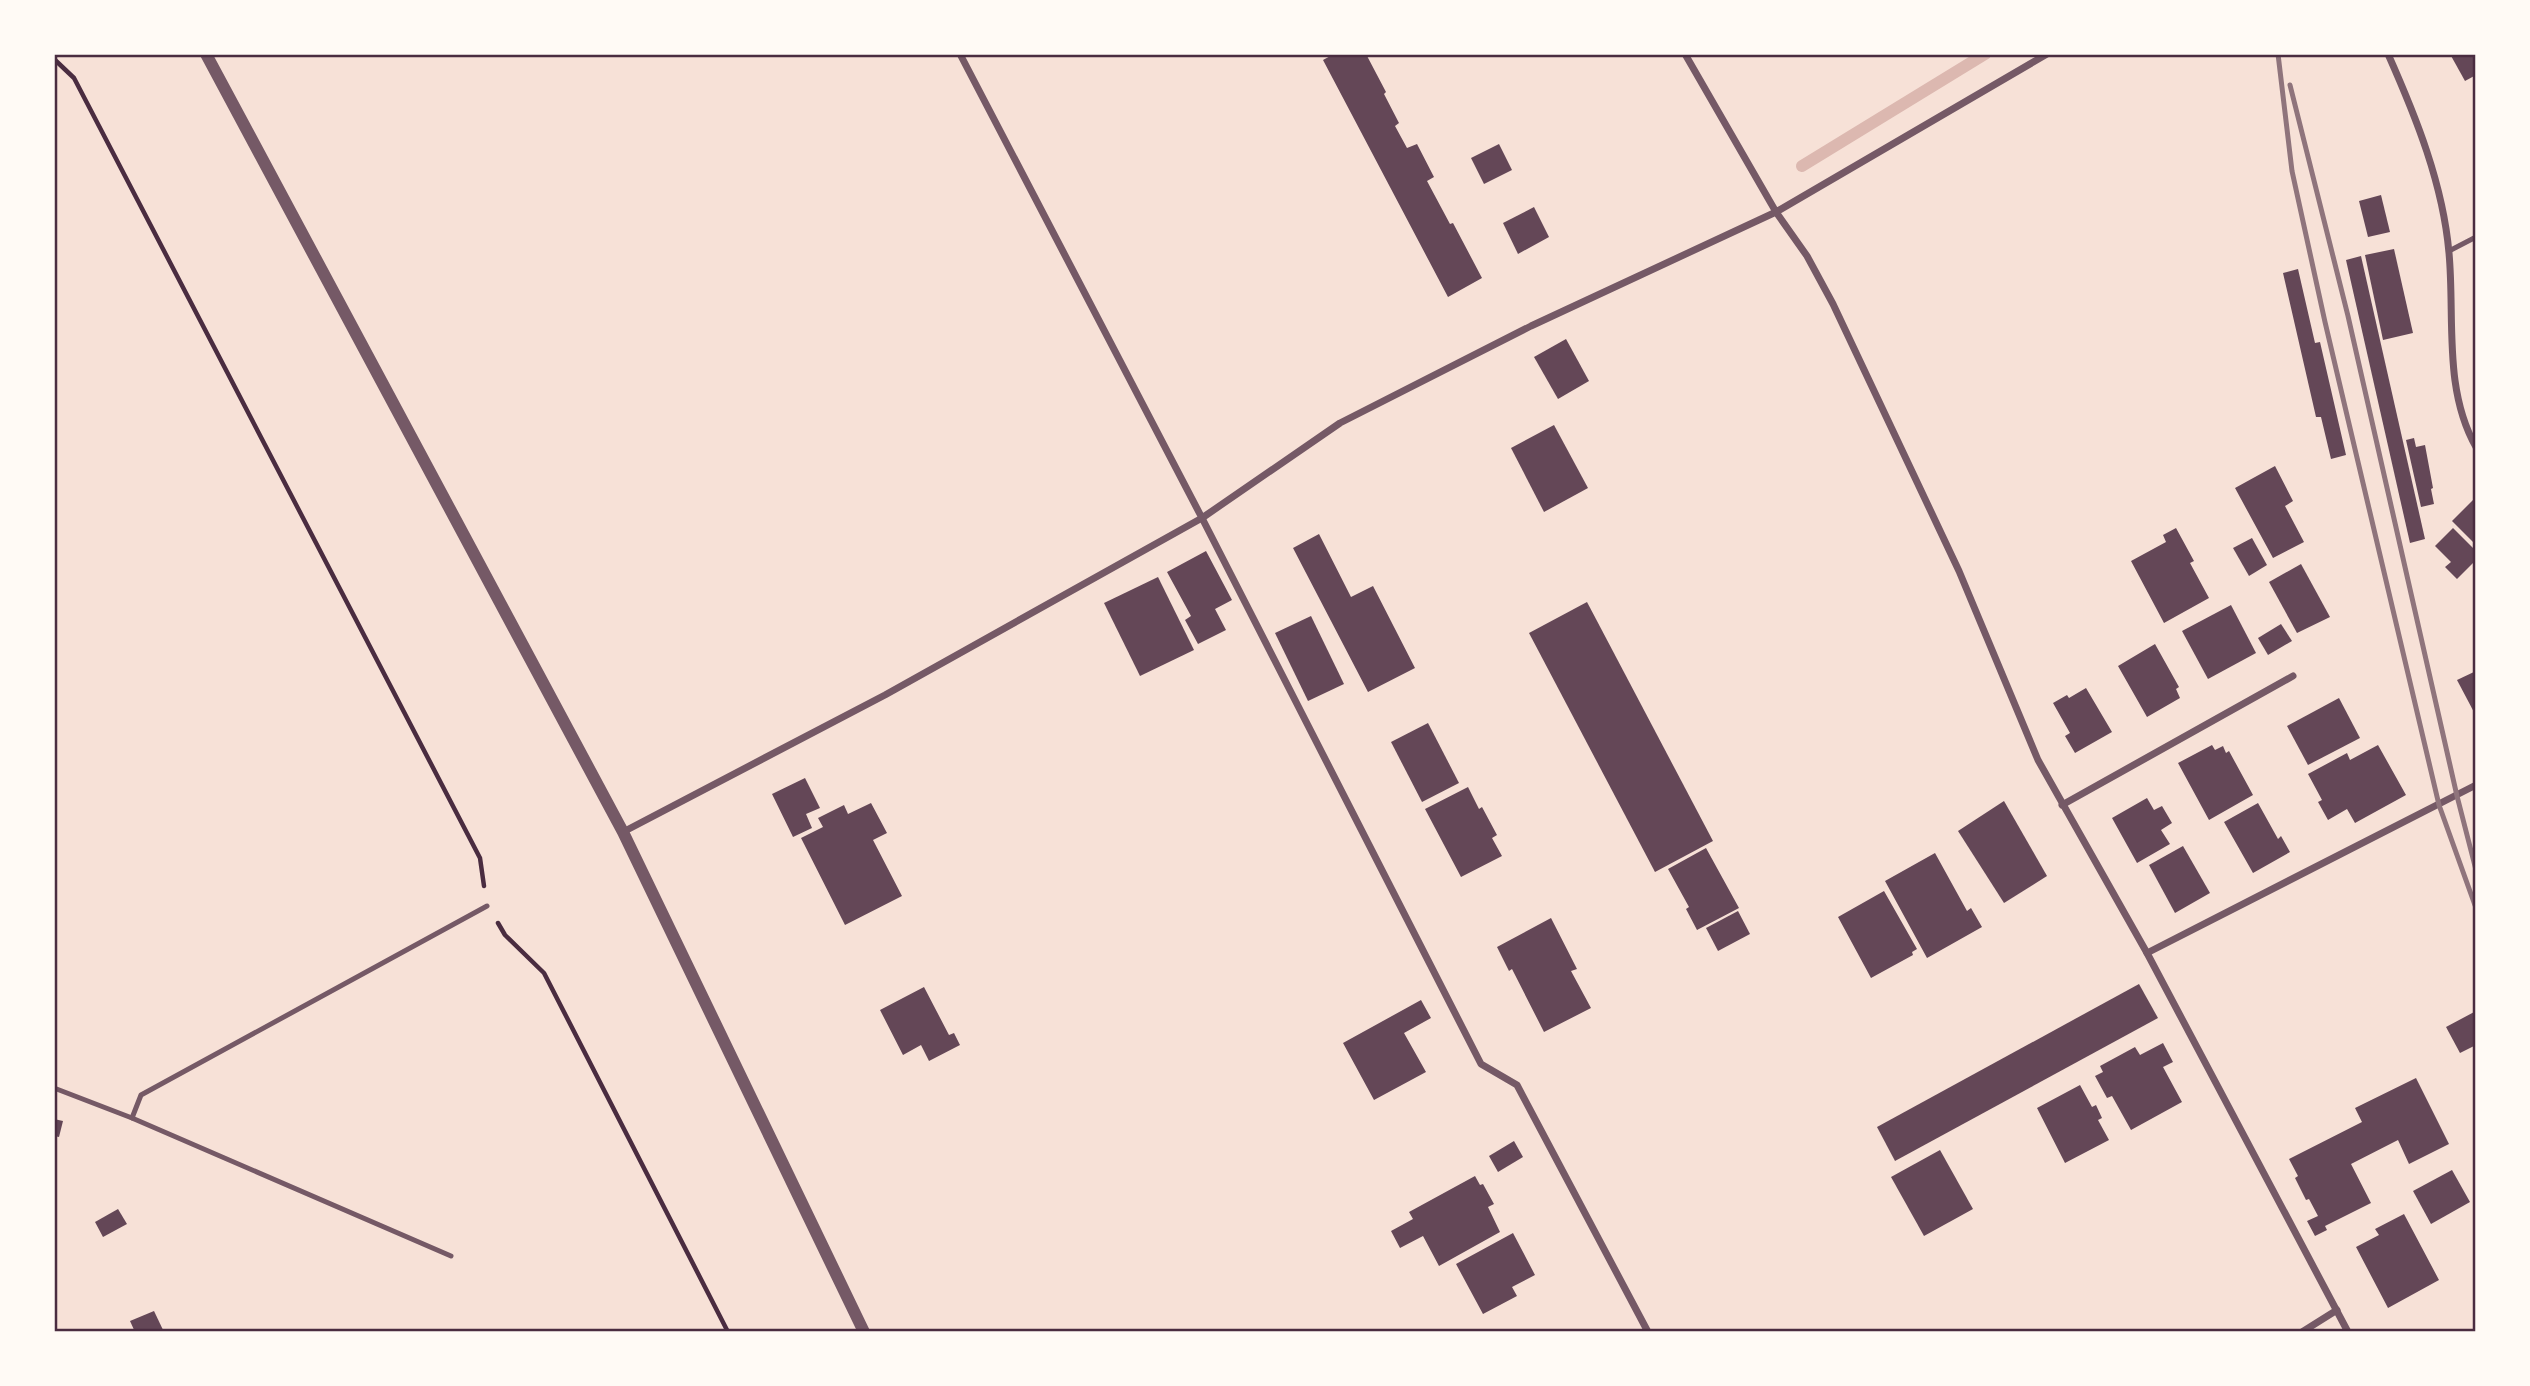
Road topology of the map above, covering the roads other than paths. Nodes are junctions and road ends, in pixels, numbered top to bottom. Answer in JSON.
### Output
{"nodes":[{"id":1,"x":206,"y":54,"type":"edge"},
{"id":2,"x":960,"y":54,"type":"edge"},
{"id":3,"x":1685,"y":54,"type":"edge"},
{"id":4,"x":2047,"y":54,"type":"edge"},
{"id":5,"x":2388,"y":54,"type":"edge"},
{"id":6,"x":1776,"y":212,"type":"junction"},
{"id":7,"x":2476,"y":237,"type":"edge"},
{"id":8,"x":2449,"y":251,"type":"junction"},
{"id":9,"x":2476,"y":447,"type":"edge"},
{"id":10,"x":1202,"y":519,"type":"junction"},
{"id":11,"x":2293,"y":676,"type":"dead end"},
{"id":12,"x":2476,"y":785,"type":"edge"},
{"id":13,"x":2062,"y":805,"type":"junction"},
{"id":14,"x":624,"y":832,"type":"junction"},
{"id":15,"x":487,"y":906,"type":"road end"},
{"id":16,"x":2147,"y":953,"type":"junction"},
{"id":17,"x":54,"y":1088,"type":"edge"},
{"id":18,"x":132,"y":1118,"type":"junction"},
{"id":19,"x":451,"y":1256,"type":"dead end"},
{"id":20,"x":2337,"y":1310,"type":"junction"},
{"id":21,"x":864,"y":1332,"type":"edge"},
{"id":22,"x":1648,"y":1332,"type":"edge"},
{"id":23,"x":2302,"y":1332,"type":"edge"},
{"id":24,"x":2348,"y":1332,"type":"edge"}],
"edges":[{"from":1,"to":14,"type":"street"},
{"from":2,"to":10,"type":"street"},
{"from":3,"to":6,"type":"street"},
{"from":4,"to":6,"type":"street"},
{"from":5,"to":8,"type":"street"},
{"from":6,"to":10,"type":"street"},
{"from":6,"to":13,"type":"street"},
{"from":7,"to":8,"type":"lane"},
{"from":8,"to":9,"type":"street"},
{"from":10,"to":14,"type":"street"},
{"from":10,"to":22,"type":"street"},
{"from":11,"to":13,"type":"street"},
{"from":12,"to":16,"type":"street"},
{"from":13,"to":16,"type":"street"},
{"from":14,"to":21,"type":"street"},
{"from":15,"to":18,"type":"lane"},
{"from":16,"to":20,"type":"street"},
{"from":17,"to":18,"type":"lane"},
{"from":18,"to":19,"type":"lane"},
{"from":20,"to":23,"type":"street"},
{"from":20,"to":24,"type":"street"}]}
